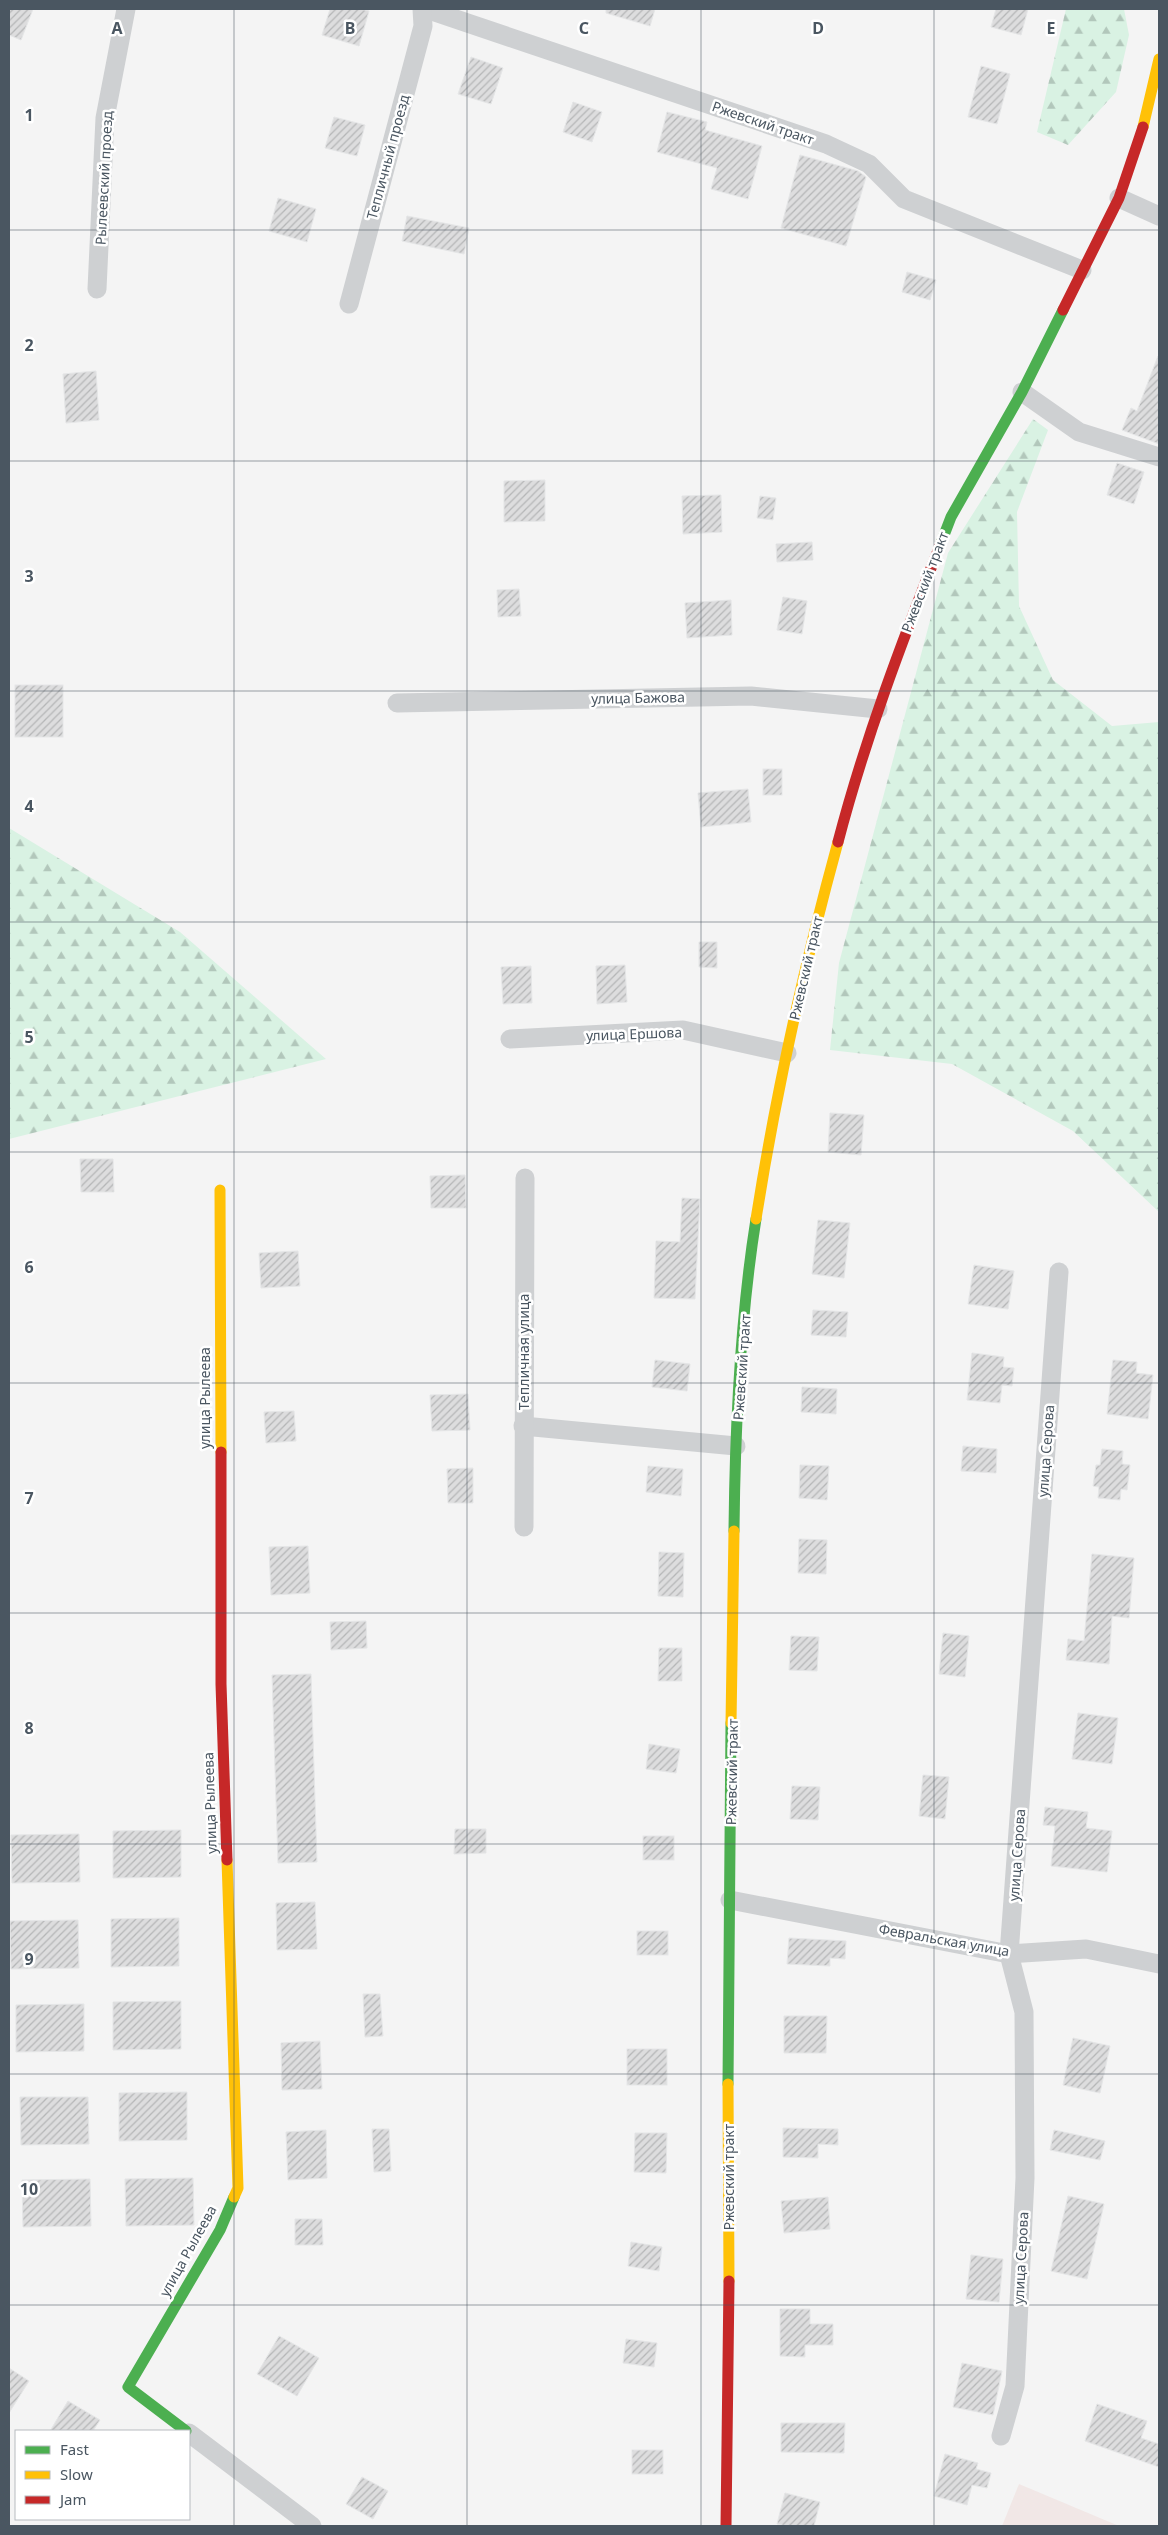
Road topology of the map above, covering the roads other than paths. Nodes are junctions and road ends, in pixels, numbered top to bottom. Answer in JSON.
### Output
{"nodes":[{"id":1,"x":126,"y":9,"type":"edge"},
{"id":2,"x":422,"y":9,"type":"edge"},
{"id":3,"x":426,"y":9,"type":"edge"},
{"id":4,"x":1159,"y":59,"type":"edge"},
{"id":5,"x":1119,"y":198,"type":"junction"},
{"id":6,"x":1159,"y":216,"type":"edge"},
{"id":7,"x":1082,"y":270,"type":"junction"},
{"id":8,"x":97,"y":289,"type":"dead end"},
{"id":9,"x":349,"y":304,"type":"dead end"},
{"id":10,"x":1022,"y":392,"type":"junction"},
{"id":11,"x":1159,"y":457,"type":"edge"},
{"id":12,"x":397,"y":703,"type":"dead end"},
{"id":13,"x":878,"y":708,"type":"junction"},
{"id":14,"x":510,"y":1039,"type":"dead end"},
{"id":15,"x":787,"y":1053,"type":"junction"},
{"id":16,"x":525,"y":1178,"type":"dead end"},
{"id":17,"x":220,"y":1190,"type":"dead end"},
{"id":18,"x":1059,"y":1272,"type":"dead end"},
{"id":19,"x":523,"y":1426,"type":"junction"},
{"id":20,"x":736,"y":1446,"type":"junction"},
{"id":21,"x":524,"y":1527,"type":"dead end"},
{"id":22,"x":730,"y":1900,"type":"junction"},
{"id":23,"x":1009,"y":1954,"type":"junction"},
{"id":24,"x":1159,"y":1964,"type":"edge"},
{"id":25,"x":185,"y":2430,"type":"edge"},
{"id":26,"x":190,"y":2434,"type":"edge"},
{"id":27,"x":1001,"y":2436,"type":"dead end"},
{"id":28,"x":312,"y":2526,"type":"edge"},
{"id":29,"x":726,"y":2526,"type":"edge"}],
"edges":[{"from":1,"to":8,"type":"street","name":"Рылеевский проезд"},
{"from":2,"to":9,"type":"street","name":"Тепличный проезд"},
{"from":3,"to":7,"type":"street","name":"Ржевский тракт"},
{"from":4,"to":5,"type":"main road","name":"Ржевский тракт"},
{"from":5,"to":6,"type":"street"},
{"from":5,"to":7,"type":"main road","name":"Ржевский тракт"},
{"from":7,"to":10,"type":"main road","name":"Ржевский тракт"},
{"from":10,"to":11,"type":"street"},
{"from":10,"to":13,"type":"main road","name":"Ржевский тракт"},
{"from":12,"to":13,"type":"street","name":"улица Бажова"},
{"from":13,"to":15,"type":"main road","name":"Ржевский тракт"},
{"from":14,"to":15,"type":"street","name":"улица Ершова"},
{"from":15,"to":20,"type":"main road","name":"Ржевский тракт"},
{"from":16,"to":19,"type":"street","name":"Тепличная улица"},
{"from":17,"to":25,"type":"main road","name":"улица Рылеева"},
{"from":18,"to":23,"type":"street","name":"улица Серова"},
{"from":19,"to":20,"type":"street"},
{"from":19,"to":21,"type":"street","name":"Тепличная улица"},
{"from":20,"to":22,"type":"main road","name":"Ржевский тракт"},
{"from":22,"to":23,"type":"street","name":"Февральская улица"},
{"from":22,"to":29,"type":"main road","name":"Ржевский тракт"},
{"from":23,"to":24,"type":"street","name":"Февральская улица"},
{"from":23,"to":27,"type":"street","name":"улица Серова"},
{"from":26,"to":28,"type":"street"}]}
